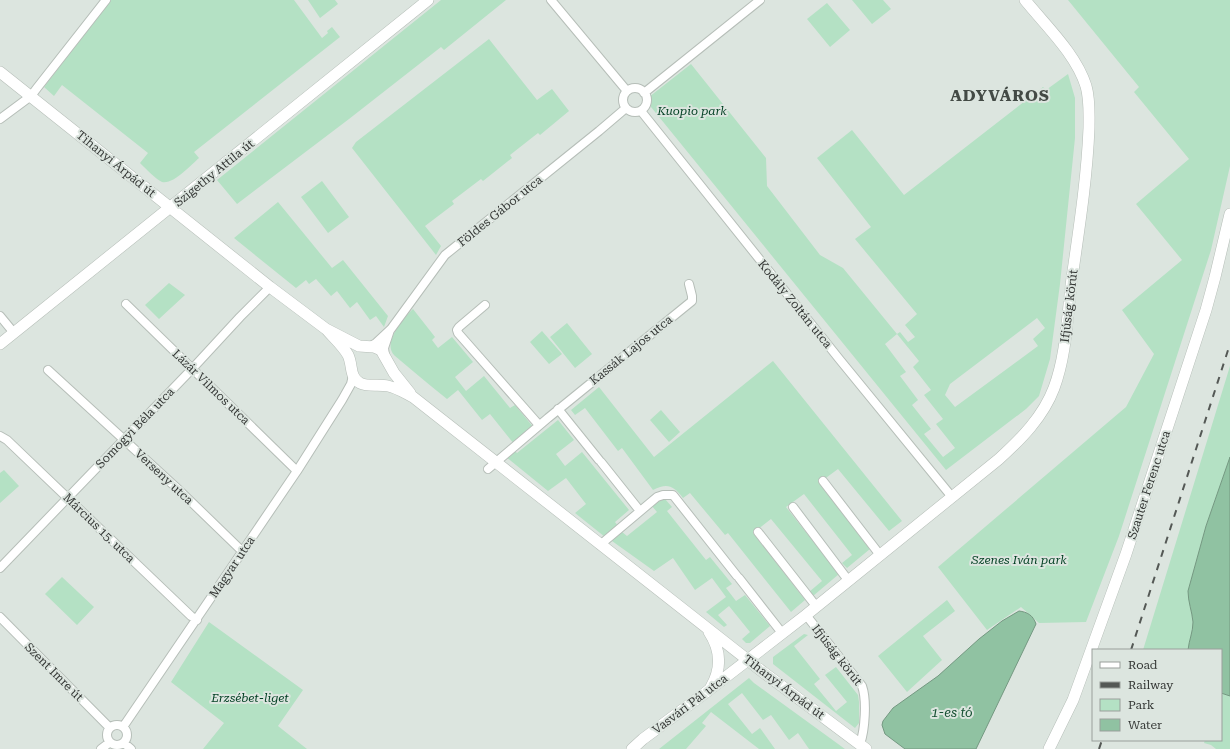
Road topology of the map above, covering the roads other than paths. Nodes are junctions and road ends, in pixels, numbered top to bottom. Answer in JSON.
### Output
{"nodes":[{"id":1,"x":106,"y":0,"type":"edge"},
{"id":2,"x":428,"y":0,"type":"edge"},
{"id":3,"x":551,"y":0,"type":"edge"},
{"id":4,"x":760,"y":0,"type":"edge"},
{"id":5,"x":1026,"y":0,"type":"edge"},
{"id":6,"x":0,"y":72,"type":"edge"},
{"id":7,"x":627,"y":92,"type":"junction"},
{"id":8,"x":644,"y":93,"type":"junction"},
{"id":9,"x":31,"y":96,"type":"junction"},
{"id":10,"x":626,"y":108,"type":"junction"},
{"id":11,"x":641,"y":111,"type":"junction"},
{"id":12,"x":0,"y":119,"type":"edge"},
{"id":13,"x":170,"y":208,"type":"junction"},
{"id":14,"x":1230,"y":214,"type":"edge"},
{"id":15,"x":689,"y":284,"type":"dead end"},
{"id":16,"x":270,"y":287,"type":"junction"},
{"id":17,"x":126,"y":304,"type":"dead end"},
{"id":18,"x":485,"y":305,"type":"dead end"},
{"id":19,"x":0,"y":316,"type":"edge"},
{"id":20,"x":326,"y":329,"type":"junction"},
{"id":21,"x":391,"y":329,"type":"junction"},
{"id":22,"x":14,"y":333,"type":"junction"},
{"id":23,"x":0,"y":344,"type":"edge"},
{"id":24,"x":369,"y":347,"type":"junction"},
{"id":25,"x":386,"y":358,"type":"junction"},
{"id":26,"x":192,"y":369,"type":"junction"},
{"id":27,"x":48,"y":370,"type":"dead end"},
{"id":28,"x":352,"y":373,"type":"junction"},
{"id":29,"x":362,"y":384,"type":"junction"},
{"id":30,"x":374,"y":384,"type":"junction"},
{"id":31,"x":413,"y":397,"type":"junction"},
{"id":32,"x":339,"y":405,"type":"junction"},
{"id":33,"x":558,"y":410,"type":"junction"},
{"id":34,"x":539,"y":425,"type":"junction"},
{"id":35,"x":0,"y":437,"type":"edge"},
{"id":36,"x":124,"y":440,"type":"junction"},
{"id":37,"x":491,"y":466,"type":"junction"},
{"id":38,"x":297,"y":471,"type":"junction"},
{"id":39,"x":823,"y":481,"type":"dead end"},
{"id":40,"x":952,"y":497,"type":"junction"},
{"id":41,"x":68,"y":498,"type":"junction"},
{"id":42,"x":793,"y":507,"type":"dead end"},
{"id":43,"x":640,"y":511,"type":"junction"},
{"id":44,"x":758,"y":532,"type":"dead end"},
{"id":45,"x":600,"y":545,"type":"junction"},
{"id":46,"x":243,"y":552,"type":"junction"},
{"id":47,"x":880,"y":555,"type":"junction"},
{"id":48,"x":0,"y":568,"type":"edge"},
{"id":49,"x":848,"y":580,"type":"junction"},
{"id":50,"x":816,"y":606,"type":"junction"},
{"id":51,"x":806,"y":615,"type":"junction"},
{"id":52,"x":0,"y":617,"type":"edge"},
{"id":53,"x":196,"y":620,"type":"junction"},
{"id":54,"x":702,"y":624,"type":"junction"},
{"id":55,"x":782,"y":633,"type":"junction"},
{"id":56,"x":748,"y":660,"type":"junction"},
{"id":57,"x":705,"y":693,"type":"junction"},
{"id":58,"x":109,"y":727,"type":"junction"},
{"id":59,"x":124,"y":728,"type":"junction"},
{"id":60,"x":109,"y":742,"type":"junction"},
{"id":61,"x":124,"y":743,"type":"junction"},
{"id":62,"x":863,"y":746,"type":"edge"},
{"id":63,"x":101,"y":749,"type":"edge"},
{"id":64,"x":131,"y":749,"type":"edge"},
{"id":65,"x":632,"y":749,"type":"edge"},
{"id":66,"x":1048,"y":749,"type":"edge"}],
"edges":[{"from":1,"to":9,"type":"street"},
{"from":2,"to":13,"type":"street","name":"Szigethy Attila út"},
{"from":3,"to":7,"type":"street"},
{"from":4,"to":8,"type":"street"},
{"from":5,"to":40,"type":"street","name":"Ifjúság körút"},
{"from":6,"to":9,"type":"street","name":"Tihanyi Árpád út"},
{"from":7,"to":8,"type":"street"},
{"from":7,"to":10,"type":"street"},
{"from":8,"to":11,"type":"street"},
{"from":9,"to":12,"type":"street"},
{"from":9,"to":13,"type":"street","name":"Tihanyi Árpád út"},
{"from":10,"to":11,"type":"street"},
{"from":10,"to":21,"type":"street","name":"Földes Gábor utca"},
{"from":11,"to":40,"type":"street","name":"Kodály Zoltán utca"},
{"from":13,"to":16,"type":"street","name":"Tihanyi Árpád út"},
{"from":13,"to":22,"type":"street","name":"Szigethy Attila út"},
{"from":14,"to":66,"type":"street","name":"Szauter Ferenc utca"},
{"from":15,"to":33,"type":"street","name":"Kassák Lajos utca"},
{"from":16,"to":20,"type":"street","name":"Tihanyi Árpád út"},
{"from":16,"to":26,"type":"street","name":"Somogyi Béla utca"},
{"from":17,"to":26,"type":"street","name":"Lázár Vilmos utca"},
{"from":18,"to":34,"type":"street"},
{"from":19,"to":22,"type":"street"},
{"from":20,"to":24,"type":"street","name":"Tihanyi Árpád út"},
{"from":20,"to":28,"type":"street","name":"Tihanyi Árpád út"},
{"from":21,"to":24,"type":"street","name":"Földes Gábor utca"},
{"from":21,"to":25,"type":"street","name":"Földes Gábor utca"},
{"from":22,"to":23,"type":"street","name":"Szigethy Attila út"},
{"from":24,"to":25,"type":"street","name":"Tihanyi Árpád út"},
{"from":24,"to":28,"type":"street"},
{"from":25,"to":30,"type":"street"},
{"from":25,"to":31,"type":"street","name":"Tihanyi Árpád út"},
{"from":26,"to":36,"type":"street","name":"Somogyi Béla utca"},
{"from":26,"to":38,"type":"street","name":"Lázár Vilmos utca"},
{"from":27,"to":36,"type":"street","name":"Verseny utca"},
{"from":28,"to":29,"type":"street","name":"Tihanyi Árpád út"},
{"from":28,"to":32,"type":"street","name":"Magyar utca"},
{"from":29,"to":30,"type":"street","name":"Tihanyi Árpád út"},
{"from":29,"to":32,"type":"street","name":"Magyar utca"},
{"from":30,"to":31,"type":"street","name":"Tihanyi Árpád út"},
{"from":31,"to":37,"type":"street","name":"Tihanyi Árpád út"},
{"from":32,"to":38,"type":"street","name":"Magyar utca"},
{"from":33,"to":34,"type":"street","name":"Kassák Lajos utca"},
{"from":33,"to":43,"type":"street"},
{"from":34,"to":37,"type":"street"},
{"from":35,"to":41,"type":"street","name":"Március 15. utca"},
{"from":36,"to":41,"type":"street","name":"Somogyi Béla utca"},
{"from":36,"to":46,"type":"street","name":"Verseny utca"},
{"from":37,"to":45,"type":"street","name":"Tihanyi Árpád út"},
{"from":38,"to":46,"type":"street","name":"Magyar utca"},
{"from":39,"to":47,"type":"street"},
{"from":40,"to":47,"type":"street","name":"Ifjúság körút"},
{"from":41,"to":48,"type":"street","name":"Somogyi Béla utca"},
{"from":41,"to":53,"type":"street","name":"Március 15. utca"},
{"from":42,"to":49,"type":"street"},
{"from":43,"to":45,"type":"street"},
{"from":43,"to":55,"type":"street"},
{"from":44,"to":50,"type":"street","name":"Ifjúság körút"},
{"from":45,"to":54,"type":"street","name":"Tihanyi Árpád út"},
{"from":46,"to":53,"type":"street","name":"Magyar utca"},
{"from":47,"to":49,"type":"street","name":"Ifjúság körút"},
{"from":49,"to":50,"type":"street","name":"Ifjúság körút"},
{"from":50,"to":51,"type":"street","name":"Ifjúság körút"},
{"from":51,"to":55,"type":"street","name":"Ifjúság körút"},
{"from":51,"to":62,"type":"street","name":"Ifjúság körút"},
{"from":52,"to":58,"type":"street","name":"Szent Imre út"},
{"from":53,"to":59,"type":"street","name":"Magyar utca"},
{"from":54,"to":56,"type":"street","name":"Tihanyi Árpád út"},
{"from":54,"to":57,"type":"street","name":"Tihanyi Árpád út"},
{"from":55,"to":56,"type":"street","name":"Ifjúság körút"},
{"from":56,"to":57,"type":"street","name":"Vasvári Pál utca"},
{"from":56,"to":62,"type":"street","name":"Tihanyi Árpád út"},
{"from":57,"to":65,"type":"street","name":"Vasvári Pál utca"},
{"from":58,"to":59,"type":"street"},
{"from":58,"to":60,"type":"street"},
{"from":59,"to":61,"type":"street"},
{"from":60,"to":61,"type":"street"},
{"from":60,"to":63,"type":"street"},
{"from":61,"to":64,"type":"street"}]}
